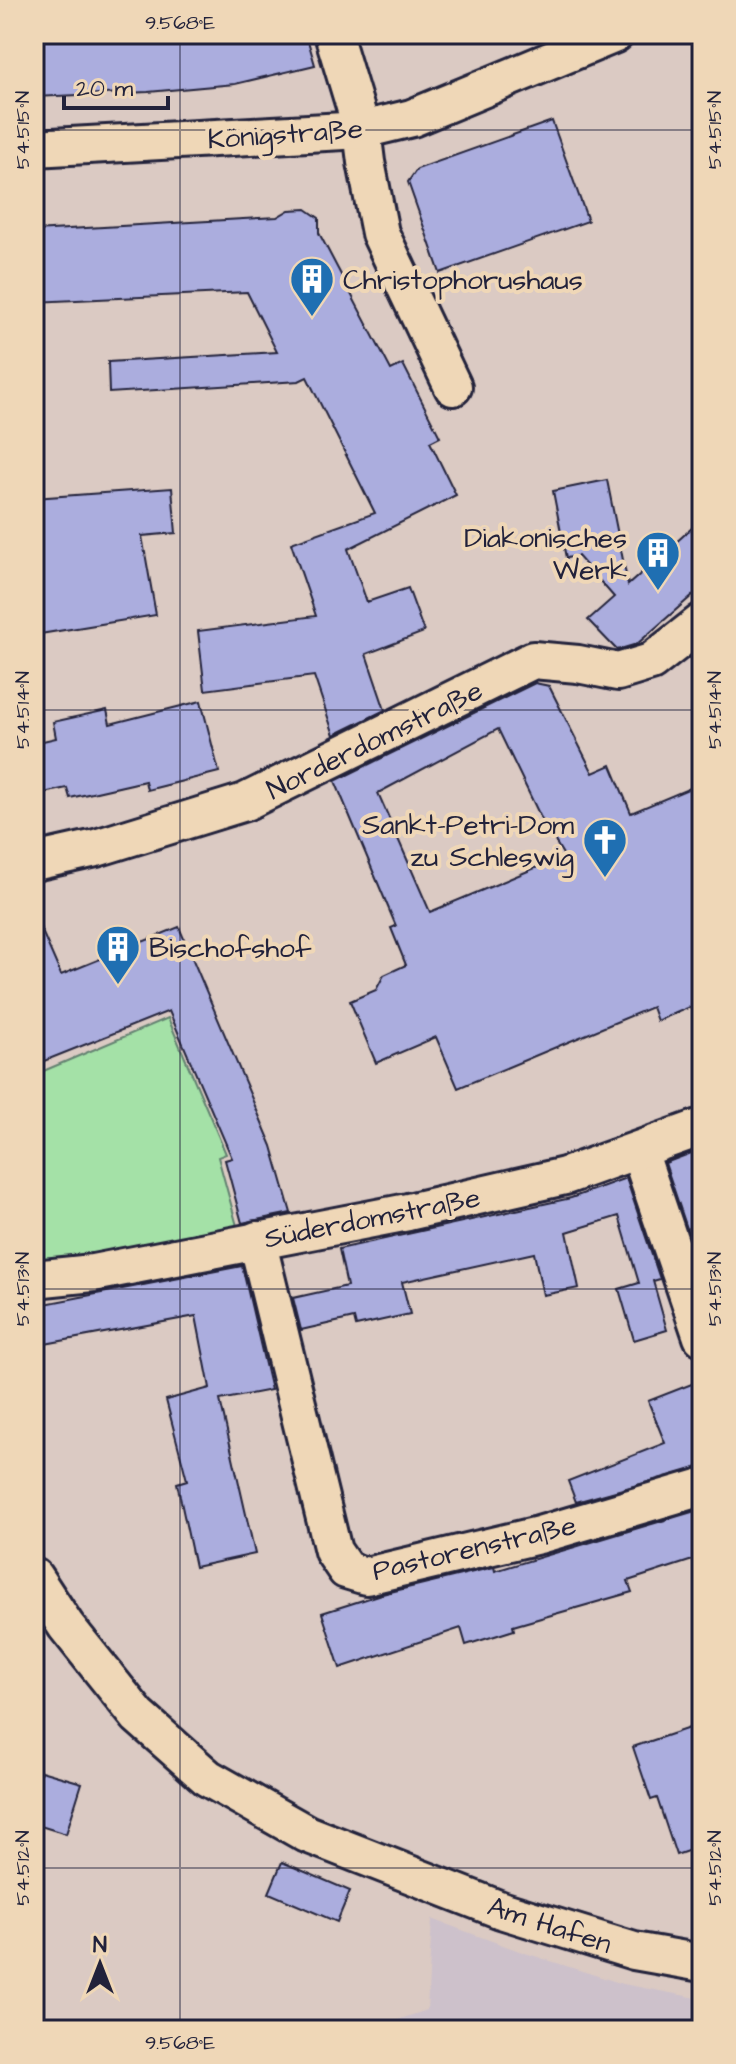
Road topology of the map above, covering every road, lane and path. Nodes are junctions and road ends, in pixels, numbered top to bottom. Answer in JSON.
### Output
{"nodes":[{"id":1,"x":333,"y":34,"type":"edge"},
{"id":2,"x":615,"y":34,"type":"edge"},
{"id":3,"x":362,"y":130,"type":"junction"},
{"id":4,"x":34,"y":148,"type":"edge"},
{"id":5,"x":453,"y":387,"type":"dead end"},
{"id":6,"x":702,"y":622,"type":"edge"},
{"id":7,"x":34,"y":862,"type":"edge"},
{"id":8,"x":702,"y":1127,"type":"edge"},
{"id":9,"x":639,"y":1151,"type":"junction"},
{"id":10,"x":257,"y":1240,"type":"junction"},
{"id":11,"x":34,"y":1279,"type":"edge"},
{"id":12,"x":702,"y":1337,"type":"edge"},
{"id":13,"x":702,"y":1487,"type":"edge"},
{"id":14,"x":34,"y":1577,"type":"edge"},
{"id":15,"x":702,"y":1963,"type":"edge"}],
"edges":[{"from":1,"to":3,"type":"street"},
{"from":2,"to":3,"type":"street","name":"Königstraße"},
{"from":3,"to":4,"type":"street","name":"Königstraße"},
{"from":3,"to":5,"type":"street"},
{"from":6,"to":7,"type":"street","name":"Norderdomstraße"},
{"from":8,"to":9,"type":"street","name":"Süderdomstraße"},
{"from":9,"to":10,"type":"street","name":"Süderdomstraße"},
{"from":9,"to":12,"type":"street"},
{"from":10,"to":11,"type":"street","name":"Süderdomstraße"},
{"from":10,"to":13,"type":"street","name":"Pastorenstraße"},
{"from":14,"to":15,"type":"street","name":"Am Hafen"}]}
